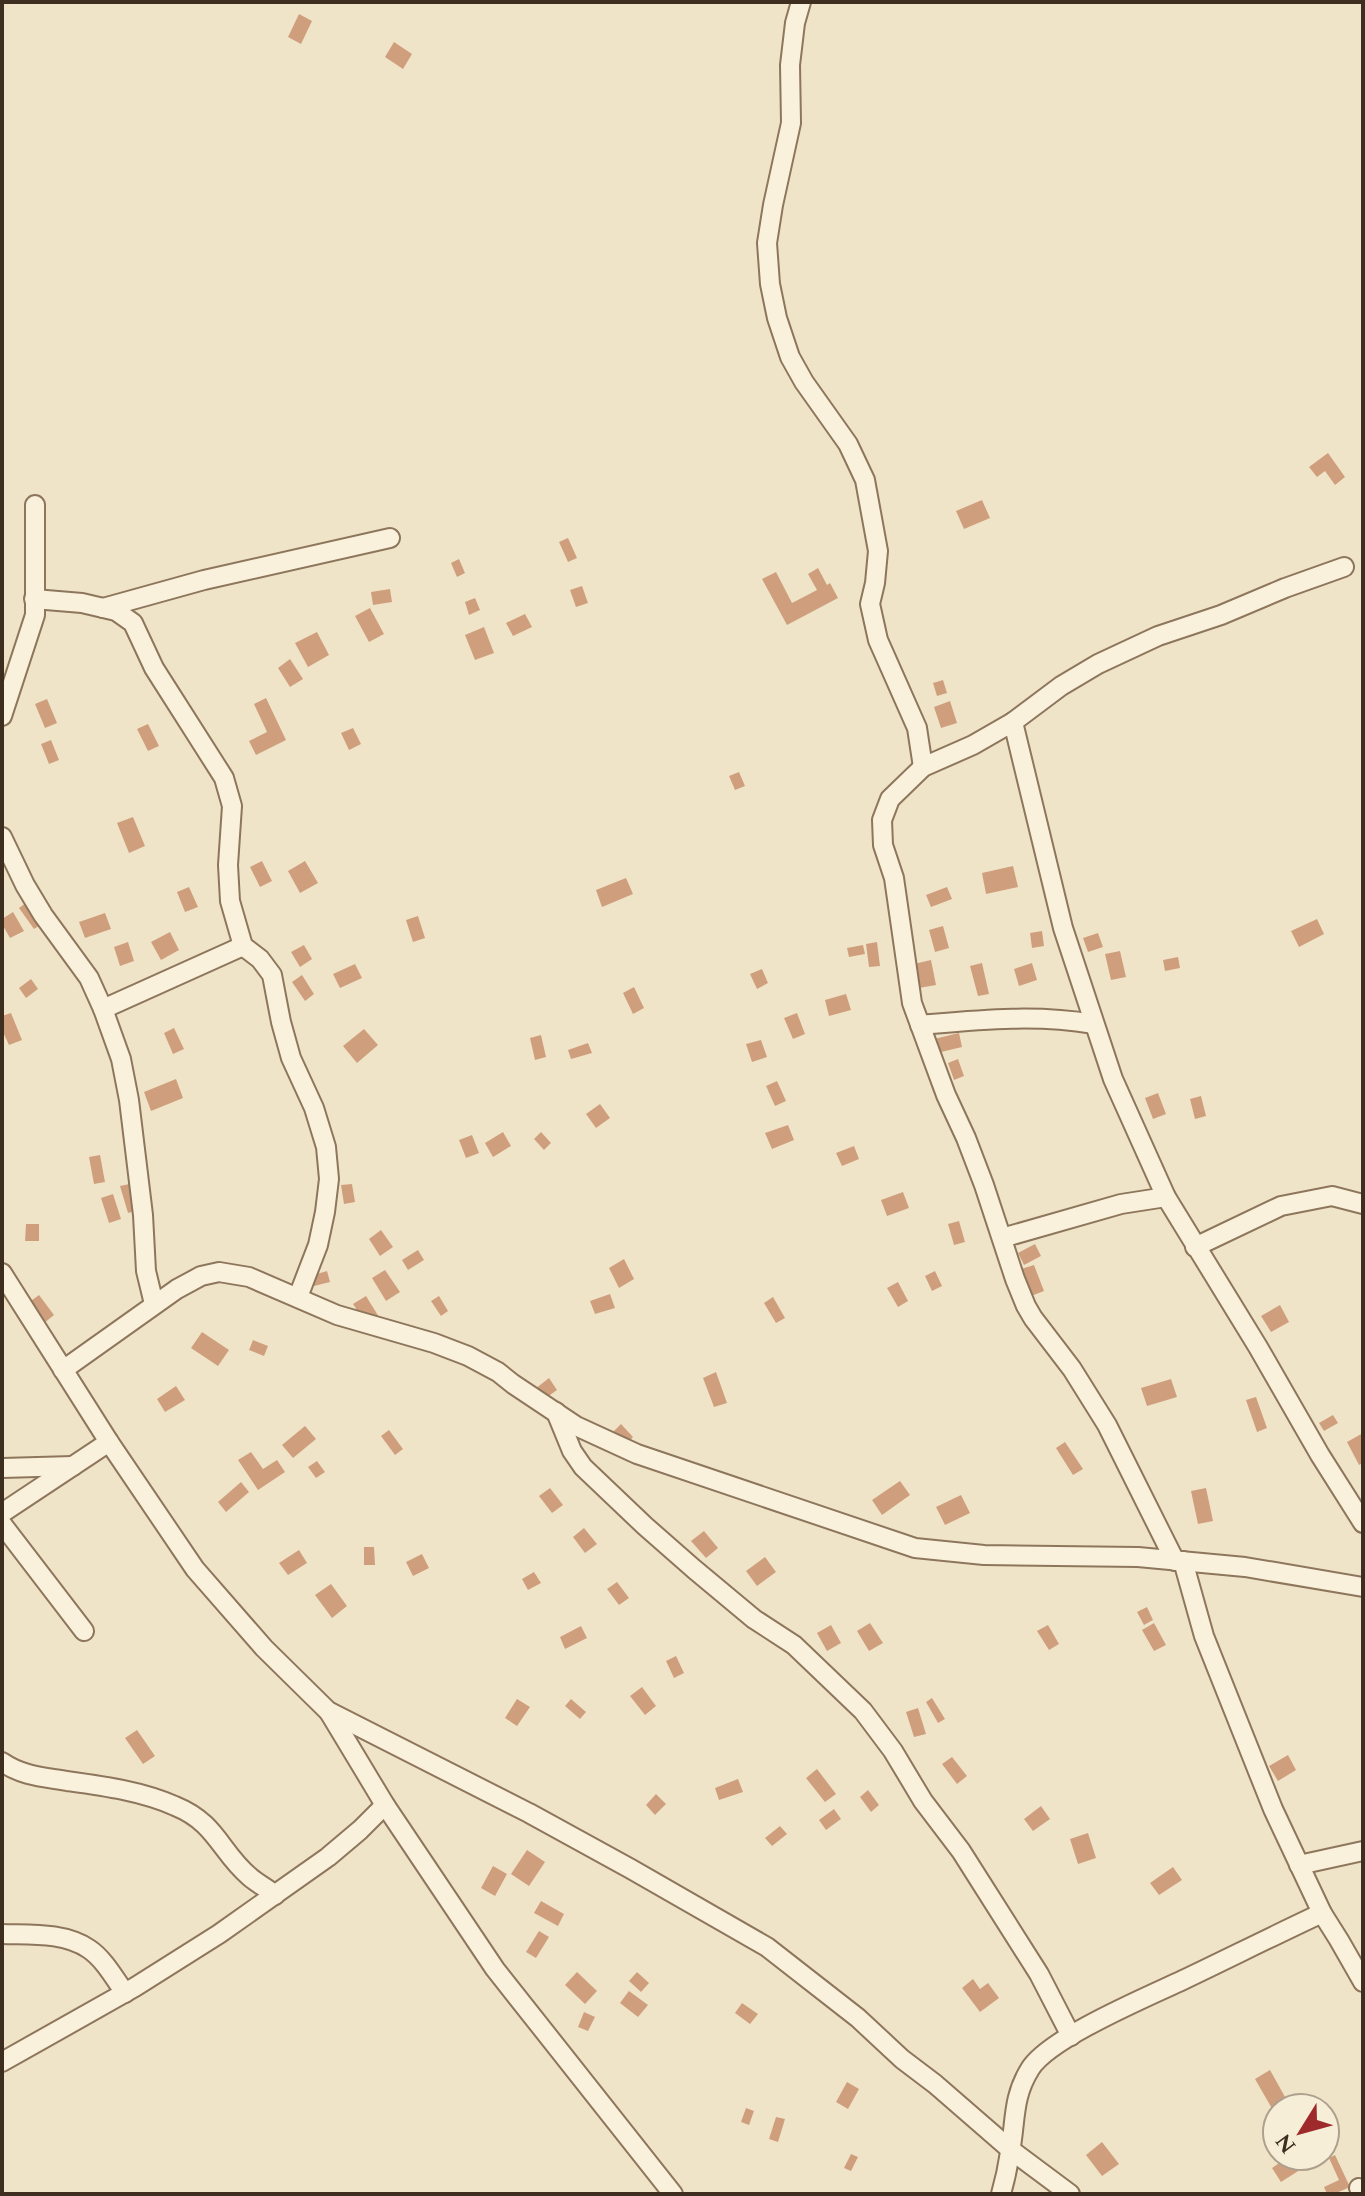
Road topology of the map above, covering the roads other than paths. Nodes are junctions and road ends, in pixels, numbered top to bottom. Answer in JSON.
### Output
{"nodes":[{"id":1,"x":801,"y":2,"type":"edge"},
{"id":2,"x":35,"y":505,"type":"dead end"},
{"id":3,"x":390,"y":538,"type":"dead end"},
{"id":4,"x":1344,"y":567,"type":"dead end"},
{"id":5,"x":34,"y":599,"type":"junction"},
{"id":6,"x":103,"y":608,"type":"junction"},
{"id":7,"x":2,"y":716,"type":"edge"},
{"id":8,"x":1013,"y":722,"type":"junction"},
{"id":9,"x":923,"y":767,"type":"junction"},
{"id":10,"x":2,"y":837,"type":"edge"},
{"id":11,"x":243,"y":946,"type":"junction"},
{"id":12,"x":103,"y":1009,"type":"junction"},
{"id":13,"x":1093,"y":1024,"type":"junction"},
{"id":14,"x":920,"y":1025,"type":"junction"},
{"id":15,"x":1166,"y":1197,"type":"junction"},
{"id":16,"x":1363,"y":1204,"type":"edge"},
{"id":17,"x":1002,"y":1238,"type":"junction"},
{"id":18,"x":1195,"y":1247,"type":"junction"},
{"id":19,"x":2,"y":1273,"type":"edge"},
{"id":20,"x":298,"y":1297,"type":"junction"},
{"id":21,"x":154,"y":1304,"type":"junction"},
{"id":22,"x":63,"y":1370,"type":"junction"},
{"id":23,"x":556,"y":1412,"type":"junction"},
{"id":24,"x":109,"y":1442,"type":"junction"},
{"id":25,"x":73,"y":1466,"type":"junction"},
{"id":26,"x":2,"y":1468,"type":"edge"},
{"id":27,"x":2,"y":1513,"type":"edge"},
{"id":28,"x":1363,"y":1523,"type":"edge"},
{"id":29,"x":2,"y":1524,"type":"edge"},
{"id":30,"x":1179,"y":1561,"type":"junction"},
{"id":31,"x":1363,"y":1587,"type":"edge"},
{"id":32,"x":84,"y":1631,"type":"dead end"},
{"id":33,"x":328,"y":1711,"type":"junction"},
{"id":34,"x":2,"y":1762,"type":"edge"},
{"id":35,"x":385,"y":1805,"type":"junction"},
{"id":36,"x":1363,"y":1851,"type":"edge"},
{"id":37,"x":1299,"y":1865,"type":"junction"},
{"id":38,"x":275,"y":1895,"type":"junction"},
{"id":39,"x":1322,"y":1913,"type":"junction"},
{"id":40,"x":2,"y":1934,"type":"edge"},
{"id":41,"x":1363,"y":1982,"type":"edge"},
{"id":42,"x":125,"y":1993,"type":"junction"},
{"id":43,"x":1071,"y":2036,"type":"junction"},
{"id":44,"x":2,"y":2062,"type":"edge"},
{"id":45,"x":1011,"y":2150,"type":"junction"},
{"id":46,"x":673,"y":2194,"type":"edge"},
{"id":47,"x":1001,"y":2194,"type":"edge"},
{"id":48,"x":1070,"y":2194,"type":"edge"}],
"edges":[{"from":1,"to":9,"type":"street"},
{"from":2,"to":5,"type":"street"},
{"from":3,"to":6,"type":"street"},
{"from":4,"to":8,"type":"street"},
{"from":5,"to":6,"type":"street"},
{"from":5,"to":7,"type":"street"},
{"from":6,"to":11,"type":"street"},
{"from":8,"to":9,"type":"street"},
{"from":8,"to":13,"type":"street"},
{"from":9,"to":14,"type":"street"},
{"from":10,"to":12,"type":"street"},
{"from":11,"to":12,"type":"street"},
{"from":11,"to":20,"type":"street"},
{"from":12,"to":21,"type":"street"},
{"from":13,"to":14,"type":"street"},
{"from":13,"to":15,"type":"street"},
{"from":14,"to":17,"type":"street"},
{"from":15,"to":17,"type":"street"},
{"from":15,"to":18,"type":"street"},
{"from":16,"to":18,"type":"street"},
{"from":17,"to":30,"type":"street"},
{"from":18,"to":28,"type":"street"},
{"from":19,"to":22,"type":"street"},
{"from":20,"to":21,"type":"street"},
{"from":20,"to":23,"type":"street"},
{"from":21,"to":22,"type":"street"},
{"from":22,"to":24,"type":"street"},
{"from":23,"to":30,"type":"street"},
{"from":23,"to":43,"type":"street"},
{"from":24,"to":25,"type":"street"},
{"from":24,"to":33,"type":"street"},
{"from":25,"to":26,"type":"street"},
{"from":25,"to":27,"type":"street"},
{"from":29,"to":32,"type":"street"},
{"from":30,"to":31,"type":"street"},
{"from":30,"to":37,"type":"street"},
{"from":33,"to":35,"type":"street"},
{"from":33,"to":45,"type":"street"},
{"from":34,"to":38,"type":"street"},
{"from":35,"to":38,"type":"street"},
{"from":35,"to":46,"type":"street"},
{"from":36,"to":37,"type":"street"},
{"from":37,"to":39,"type":"street"},
{"from":38,"to":42,"type":"street"},
{"from":39,"to":41,"type":"street"},
{"from":39,"to":43,"type":"street"},
{"from":40,"to":42,"type":"street"},
{"from":42,"to":44,"type":"street"},
{"from":43,"to":45,"type":"street"},
{"from":45,"to":47,"type":"street"},
{"from":45,"to":48,"type":"street"}]}
